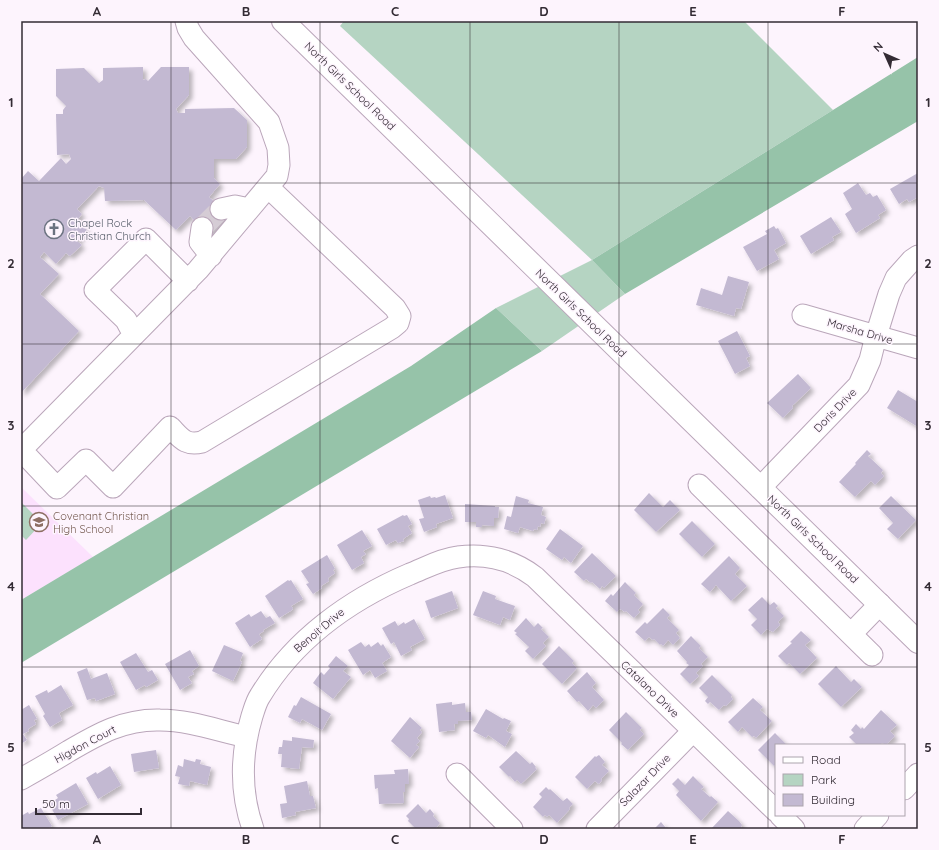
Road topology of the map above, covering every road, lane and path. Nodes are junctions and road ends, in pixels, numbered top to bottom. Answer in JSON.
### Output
{"nodes":[{"id":1,"x":186,"y":21,"type":"edge"},
{"id":2,"x":283,"y":21,"type":"edge"},
{"id":3,"x":268,"y":187,"type":"junction"},
{"id":4,"x":221,"y":209,"type":"tunnel mouth"},
{"id":5,"x":249,"y":209,"type":"junction"},
{"id":6,"x":202,"y":228,"type":"dead end"},
{"id":7,"x":211,"y":256,"type":"junction"},
{"id":8,"x":918,"y":256,"type":"edge"},
{"id":9,"x":188,"y":281,"type":"junction"},
{"id":10,"x":803,"y":315,"type":"dead end"},
{"id":11,"x":134,"y":335,"type":"junction"},
{"id":12,"x":876,"y":336,"type":"junction"},
{"id":13,"x":918,"y":348,"type":"edge"},
{"id":14,"x":21,"y":451,"type":"edge"},
{"id":15,"x":698,"y":486,"type":"dead end"},
{"id":16,"x":760,"y":488,"type":"junction"},
{"id":17,"x":523,"y":570,"type":"joint"},
{"id":18,"x":880,"y":604,"type":"junction"},
{"id":19,"x":851,"y":634,"type":"junction"},
{"id":20,"x":918,"y":642,"type":"edge"},
{"id":21,"x":872,"y":655,"type":"dead end"},
{"id":22,"x":693,"y":731,"type":"junction"},
{"id":23,"x":247,"y":737,"type":"junction"},
{"id":24,"x":457,"y":774,"type":"dead end"},
{"id":25,"x":918,"y":774,"type":"edge"},
{"id":26,"x":21,"y":779,"type":"edge"},
{"id":27,"x":905,"y":787,"type":"edge"},
{"id":28,"x":775,"y":810,"type":"edge"},
{"id":29,"x":781,"y":816,"type":"edge"},
{"id":30,"x":877,"y":816,"type":"edge"},
{"id":31,"x":253,"y":829,"type":"edge"},
{"id":32,"x":512,"y":829,"type":"edge"},
{"id":33,"x":597,"y":829,"type":"edge"},
{"id":34,"x":794,"y":829,"type":"edge"},
{"id":35,"x":864,"y":829,"type":"edge"}],
"edges":[{"from":1,"to":3,"type":"street"},
{"from":2,"to":16,"type":"main road","name":"North Girls School Road"},
{"from":3,"to":5,"type":"street"},
{"from":3,"to":14,"type":"street"},
{"from":4,"to":5,"type":"street"},
{"from":5,"to":7,"type":"street"},
{"from":6,"to":7,"type":"street"},
{"from":7,"to":9,"type":"street"},
{"from":8,"to":12,"type":"street","name":"Doris Drive"},
{"from":9,"to":11,"type":"street"},
{"from":9,"to":11,"type":"street"},
{"from":10,"to":12,"type":"street","name":"Marsha Drive"},
{"from":11,"to":14,"type":"street"},
{"from":12,"to":13,"type":"street","name":"Marsha Drive"},
{"from":12,"to":16,"type":"street","name":"Doris Drive"},
{"from":15,"to":19,"type":"street"},
{"from":16,"to":18,"type":"main road","name":"North Girls School Road"},
{"from":17,"to":22,"type":"street","name":"Catalano Drive"},
{"from":17,"to":23,"type":"street","name":"Benoit Drive"},
{"from":18,"to":19,"type":"street"},
{"from":18,"to":20,"type":"main road","name":"North Girls School Road"},
{"from":19,"to":21,"type":"street"},
{"from":22,"to":28,"type":"street","name":"Catalano Drive"},
{"from":22,"to":33,"type":"street","name":"Salazar Drive"},
{"from":23,"to":26,"type":"street","name":"Higdon Court"},
{"from":23,"to":31,"type":"street","name":"Benoit Drive"},
{"from":24,"to":32,"type":"street"},
{"from":25,"to":27,"type":"street"},
{"from":29,"to":34,"type":"street"},
{"from":30,"to":35,"type":"street"}]}
